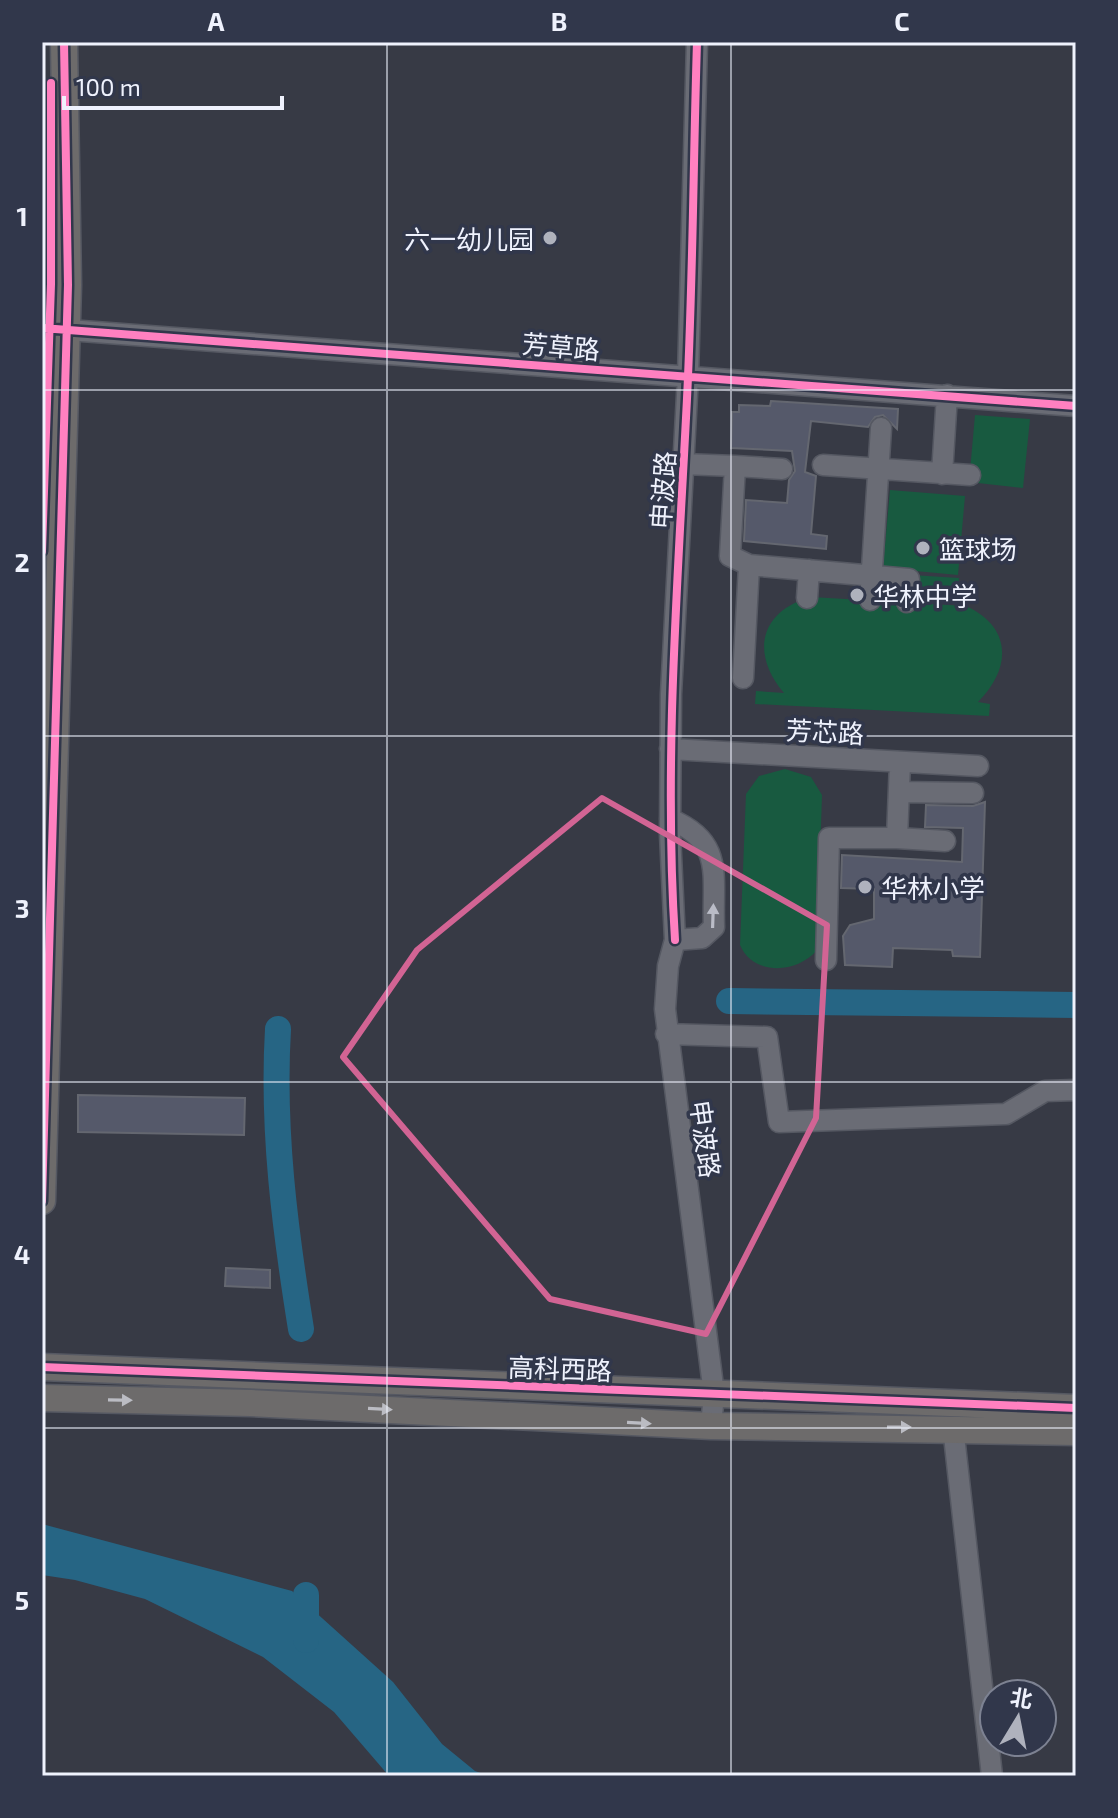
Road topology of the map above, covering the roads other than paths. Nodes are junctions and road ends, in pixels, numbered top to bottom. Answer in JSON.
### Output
{"nodes":[{"id":1,"x":52,"y":42,"type":"edge"},
{"id":2,"x":64,"y":42,"type":"edge"},
{"id":3,"x":697,"y":42,"type":"edge"},
{"id":4,"x":53,"y":328,"type":"edge"},
{"id":5,"x":688,"y":376,"type":"junction"},
{"id":6,"x":947,"y":395,"type":"junction"},
{"id":7,"x":1076,"y":406,"type":"edge"},
{"id":8,"x":881,"y":428,"type":"dead end"},
{"id":9,"x":683,"y":464,"type":"junction"},
{"id":10,"x":823,"y":465,"type":"dead end"},
{"id":11,"x":735,"y":466,"type":"junction"},
{"id":12,"x":782,"y":469,"type":"dead end"},
{"id":13,"x":878,"y":470,"type":"junction"},
{"id":14,"x":942,"y":474,"type":"junction"},
{"id":15,"x":970,"y":475,"type":"dead end"},
{"id":16,"x":42,"y":551,"type":"edge"},
{"id":17,"x":749,"y":565,"type":"junction"},
{"id":18,"x":809,"y":570,"type":"junction"},
{"id":19,"x":871,"y":576,"type":"junction"},
{"id":20,"x":807,"y":598,"type":"dead end"},
{"id":21,"x":870,"y":600,"type":"dead end"},
{"id":22,"x":907,"y":602,"type":"dead end"},
{"id":23,"x":743,"y":678,"type":"dead end"},
{"id":24,"x":48,"y":711,"type":"edge"},
{"id":25,"x":670,"y":749,"type":"junction"},
{"id":26,"x":900,"y":762,"type":"junction"},
{"id":27,"x":978,"y":766,"type":"dead end"},
{"id":28,"x":899,"y":792,"type":"junction"},
{"id":29,"x":973,"y":793,"type":"dead end"},
{"id":30,"x":670,"y":819,"type":"junction"},
{"id":31,"x":897,"y":838,"type":"junction"},
{"id":32,"x":945,"y":841,"type":"dead end"},
{"id":33,"x":675,"y":940,"type":"junction"},
{"id":34,"x":826,"y":960,"type":"dead end"},
{"id":35,"x":666,"y":1034,"type":"junction"},
{"id":36,"x":1076,"y":1090,"type":"edge"},
{"id":37,"x":42,"y":1201,"type":"edge"},
{"id":38,"x":42,"y":1367,"type":"edge"},
{"id":39,"x":714,"y":1394,"type":"junction"},
{"id":40,"x":42,"y":1398,"type":"edge"},
{"id":41,"x":1076,"y":1408,"type":"edge"},
{"id":42,"x":711,"y":1426,"type":"junction"},
{"id":43,"x":953,"y":1427,"type":"junction"},
{"id":44,"x":1076,"y":1432,"type":"edge"},
{"id":45,"x":992,"y":1776,"type":"edge"}],
"edges":[{"from":1,"to":4,"type":"main road"},
{"from":2,"to":4,"type":"main road"},
{"from":3,"to":5,"type":"street","name":"申波路"},
{"from":4,"to":5,"type":"street","name":"芳草路"},
{"from":4,"to":16,"type":"main road"},
{"from":4,"to":24,"type":"main road"},
{"from":5,"to":6,"type":"street","name":"芳草路"},
{"from":5,"to":9,"type":"street","name":"申波路"},
{"from":6,"to":7,"type":"street","name":"芳草路"},
{"from":6,"to":14,"type":"street"},
{"from":8,"to":13,"type":"street"},
{"from":9,"to":11,"type":"street"},
{"from":9,"to":25,"type":"street","name":"申波路"},
{"from":10,"to":13,"type":"street"},
{"from":11,"to":12,"type":"street"},
{"from":11,"to":17,"type":"street"},
{"from":13,"to":14,"type":"street"},
{"from":13,"to":19,"type":"street"},
{"from":14,"to":15,"type":"street"},
{"from":17,"to":18,"type":"street"},
{"from":17,"to":23,"type":"street"},
{"from":18,"to":19,"type":"street"},
{"from":18,"to":20,"type":"street"},
{"from":19,"to":21,"type":"street"},
{"from":19,"to":22,"type":"street"},
{"from":24,"to":37,"type":"main road"},
{"from":25,"to":26,"type":"street","name":"芳芯路"},
{"from":25,"to":30,"type":"street","name":"申波路"},
{"from":26,"to":27,"type":"street","name":"芳芯路"},
{"from":26,"to":28,"type":"street"},
{"from":28,"to":29,"type":"street"},
{"from":28,"to":31,"type":"street"},
{"from":30,"to":33,"type":"street","name":"申波路"},
{"from":33,"to":30,"type":"street","one_way":true},
{"from":31,"to":32,"type":"street"},
{"from":31,"to":34,"type":"street"},
{"from":33,"to":35,"type":"street","name":"申波路"},
{"from":35,"to":36,"type":"street"},
{"from":35,"to":39,"type":"street","name":"申波路"},
{"from":38,"to":39,"type":"main road","name":"高科西路"},
{"from":39,"to":41,"type":"main road","name":"高科西路"},
{"from":39,"to":42,"type":"street","name":"申波路"},
{"from":40,"to":42,"type":"main road","name":"高科西路","one_way":true},
{"from":42,"to":43,"type":"main road","name":"高科西路","one_way":true},
{"from":43,"to":44,"type":"main road","name":"高科西路"},
{"from":43,"to":45,"type":"street"}]}
